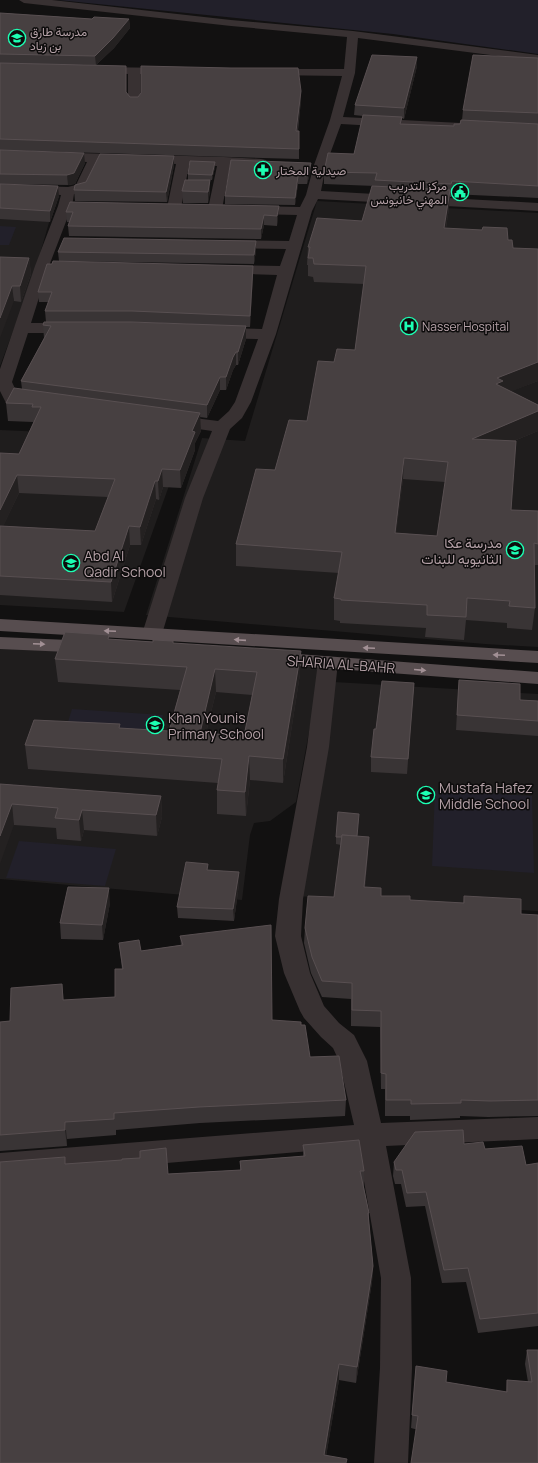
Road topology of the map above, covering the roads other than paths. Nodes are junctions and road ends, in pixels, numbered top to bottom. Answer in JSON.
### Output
{"nodes":[{"id":1,"x":24,"y":0,"type":"edge"},
{"id":2,"x":353,"y":34,"type":"junction"},
{"id":3,"x":538,"y":58,"type":"edge"},
{"id":4,"x":87,"y":70,"type":"edge"},
{"id":5,"x":134,"y":71,"type":"junction"},
{"id":6,"x":182,"y":71,"type":"edge"},
{"id":7,"x":262,"y":72,"type":"edge"},
{"id":8,"x":349,"y":73,"type":"junction"},
{"id":9,"x":134,"y":102,"type":"edge"},
{"id":10,"x":336,"y":120,"type":"junction"},
{"id":11,"x":538,"y":131,"type":"edge"},
{"id":12,"x":0,"y":155,"type":"edge"},
{"id":13,"x":183,"y":160,"type":"junction"},
{"id":14,"x":224,"y":161,"type":"junction"},
{"id":15,"x":94,"y":163,"type":"junction"},
{"id":16,"x":276,"y":163,"type":"edge"},
{"id":17,"x":0,"y":168,"type":"edge"},
{"id":18,"x":179,"y":185,"type":"junction"},
{"id":19,"x":192,"y":185,"type":"edge"},
{"id":20,"x":206,"y":186,"type":"edge"},
{"id":21,"x":219,"y":186,"type":"junction"},
{"id":22,"x":0,"y":189,"type":"edge"},
{"id":23,"x":68,"y":191,"type":"junction"},
{"id":24,"x":313,"y":195,"type":"junction"},
{"id":25,"x":66,"y":206,"type":"junction"},
{"id":26,"x":81,"y":206,"type":"edge"},
{"id":27,"x":538,"y":207,"type":"edge"},
{"id":28,"x":159,"y":208,"type":"edge"},
{"id":29,"x":195,"y":209,"type":"junction"},
{"id":30,"x":305,"y":211,"type":"junction"},
{"id":31,"x":60,"y":220,"type":"junction"},
{"id":32,"x":76,"y":220,"type":"edge"},
{"id":33,"x":51,"y":240,"type":"junction"},
{"id":34,"x":66,"y":241,"type":"edge"},
{"id":35,"x":211,"y":244,"type":"edge"},
{"id":36,"x":294,"y":245,"type":"junction"},
{"id":37,"x":42,"y":266,"type":"junction"},
{"id":38,"x":58,"y":267,"type":"edge"},
{"id":39,"x":206,"y":269,"type":"edge"},
{"id":40,"x":286,"y":271,"type":"junction"},
{"id":41,"x":22,"y":328,"type":"junction"},
{"id":42,"x":85,"y":328,"type":"edge"},
{"id":43,"x":198,"y":332,"type":"edge"},
{"id":44,"x":268,"y":334,"type":"junction"},
{"id":45,"x":2,"y":381,"type":"edge"},
{"id":46,"x":50,"y":404,"type":"edge"},
{"id":47,"x":152,"y":418,"type":"edge"},
{"id":48,"x":222,"y":427,"type":"junction"},
{"id":49,"x":0,"y":625,"type":"edge"},
{"id":50,"x":152,"y":634,"type":"junction"},
{"id":51,"x":0,"y":643,"type":"edge"},
{"id":52,"x":538,"y":657,"type":"edge"},
{"id":53,"x":328,"y":662,"type":"junction"},
{"id":54,"x":538,"y":678,"type":"edge"},
{"id":55,"x":538,"y":1128,"type":"edge"},
{"id":56,"x":370,"y":1135,"type":"junction"},
{"id":57,"x":0,"y":1165,"type":"edge"},
{"id":58,"x":391,"y":1463,"type":"edge"}],
"edges":[{"from":1,"to":2,"type":"street"},
{"from":2,"to":3,"type":"street"},
{"from":2,"to":8,"type":"street"},
{"from":4,"to":5,"type":"street"},
{"from":5,"to":6,"type":"street"},
{"from":5,"to":9,"type":"street"},
{"from":7,"to":8,"type":"street"},
{"from":8,"to":10,"type":"street"},
{"from":10,"to":11,"type":"street"},
{"from":10,"to":24,"type":"street"},
{"from":12,"to":15,"type":"street"},
{"from":13,"to":14,"type":"street"},
{"from":13,"to":15,"type":"street"},
{"from":13,"to":18,"type":"street"},
{"from":14,"to":16,"type":"street"},
{"from":14,"to":21,"type":"street"},
{"from":15,"to":17,"type":"street"},
{"from":15,"to":23,"type":"street"},
{"from":18,"to":19,"type":"street"},
{"from":18,"to":29,"type":"street"},
{"from":20,"to":21,"type":"street"},
{"from":21,"to":29,"type":"street"},
{"from":22,"to":23,"type":"street"},
{"from":23,"to":25,"type":"street"},
{"from":24,"to":27,"type":"street"},
{"from":24,"to":30,"type":"street"},
{"from":25,"to":26,"type":"street"},
{"from":25,"to":31,"type":"street"},
{"from":28,"to":29,"type":"street"},
{"from":29,"to":30,"type":"street"},
{"from":30,"to":36,"type":"street"},
{"from":31,"to":32,"type":"street"},
{"from":31,"to":33,"type":"street"},
{"from":33,"to":34,"type":"street"},
{"from":33,"to":37,"type":"street"},
{"from":35,"to":36,"type":"street"},
{"from":36,"to":40,"type":"street"},
{"from":37,"to":38,"type":"street"},
{"from":37,"to":41,"type":"street"},
{"from":39,"to":40,"type":"street"},
{"from":40,"to":44,"type":"street"},
{"from":41,"to":42,"type":"street"},
{"from":41,"to":45,"type":"street"},
{"from":43,"to":44,"type":"street"},
{"from":44,"to":48,"type":"street"},
{"from":45,"to":46,"type":"street"},
{"from":47,"to":48,"type":"street"},
{"from":48,"to":50,"type":"street"},
{"from":50,"to":49,"type":"main road","name":"SHARIA AL-BAHR","one_way":true},
{"from":52,"to":50,"type":"main road","name":"SHARIA AL-BAHR","one_way":true},
{"from":51,"to":53,"type":"main road","name":"SHARIA AL-BAHR","one_way":true},
{"from":53,"to":54,"type":"main road","name":"SHARIA AL-BAHR","one_way":true},
{"from":53,"to":56,"type":"street"},
{"from":55,"to":56,"type":"street"},
{"from":56,"to":57,"type":"street"},
{"from":56,"to":58,"type":"street"}]}
